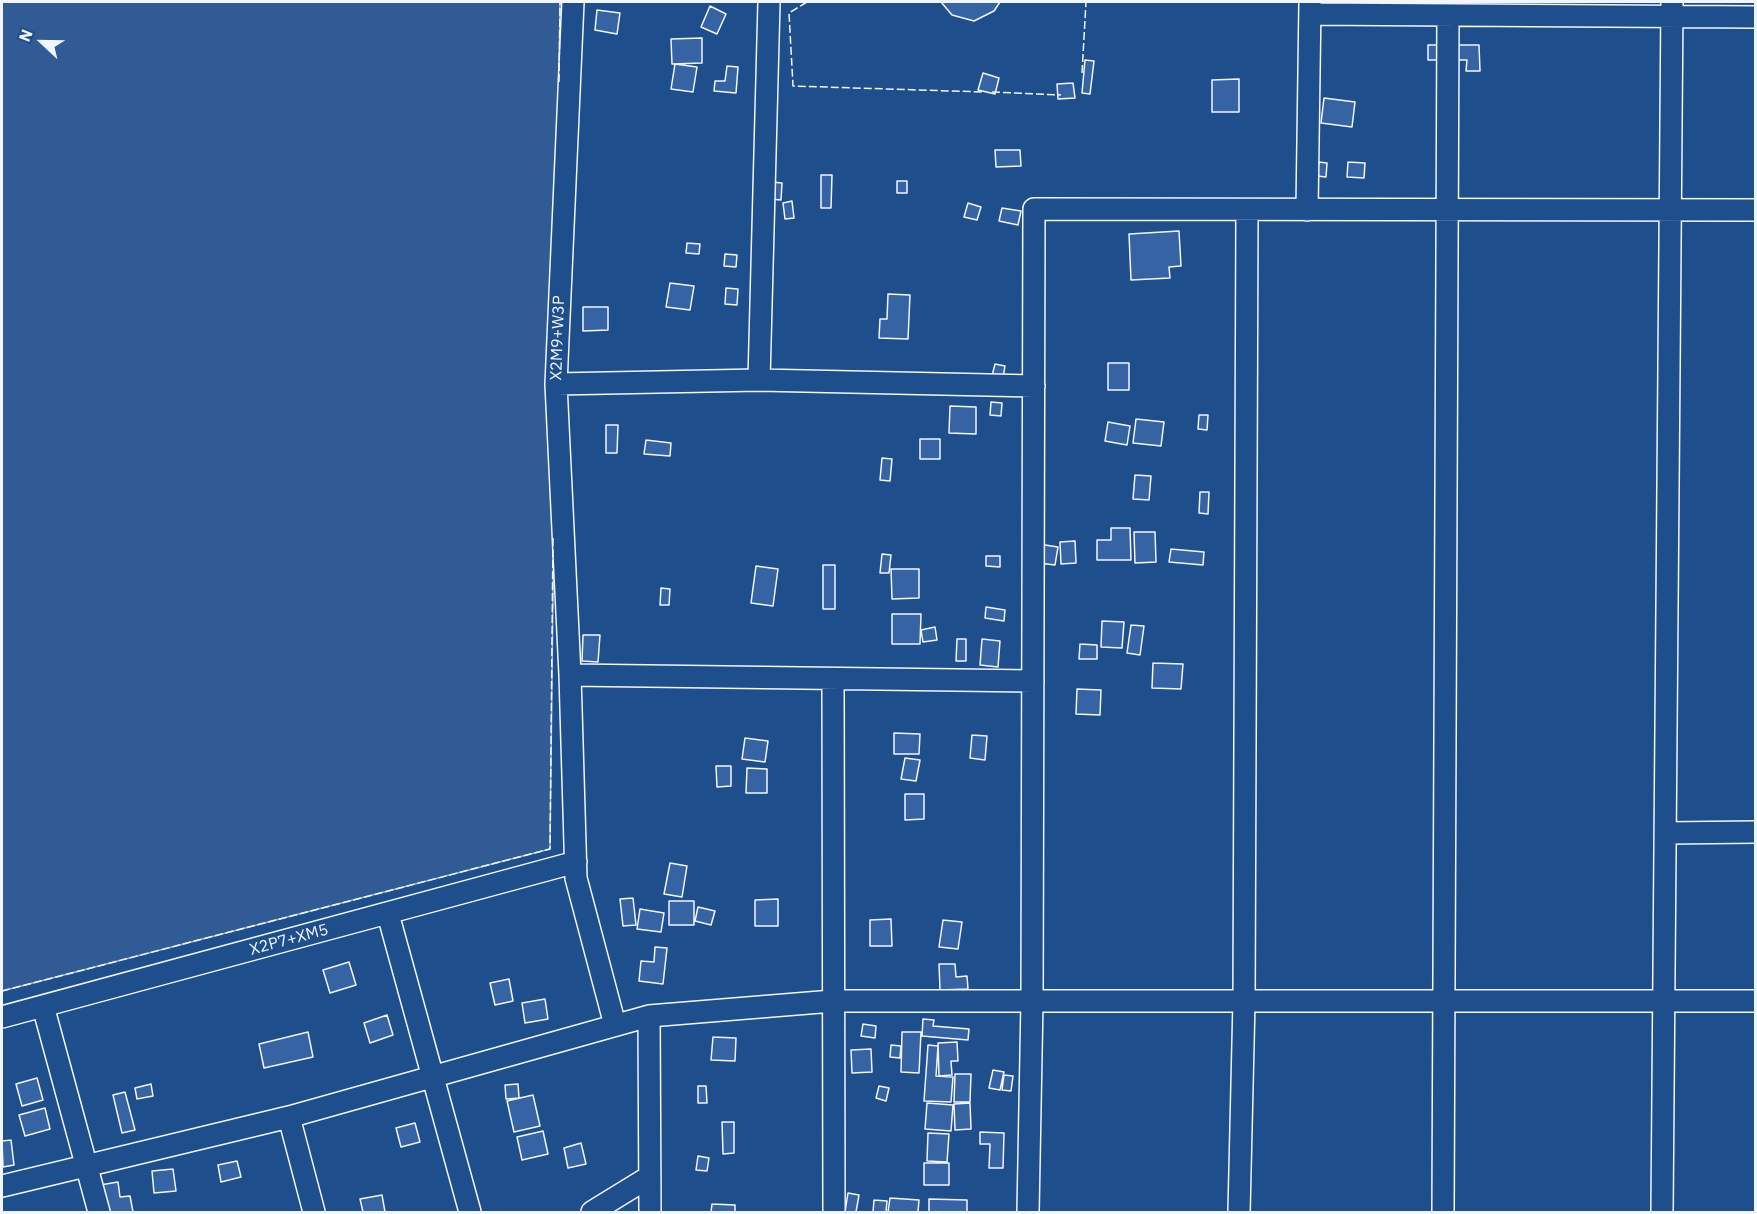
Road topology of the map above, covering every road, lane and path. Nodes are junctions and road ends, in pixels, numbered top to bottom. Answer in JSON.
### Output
{"nodes":[{"id":1,"x":573,"y":2,"type":"edge"},
{"id":2,"x":769,"y":2,"type":"edge"},
{"id":3,"x":1310,"y":8,"type":"edge"},
{"id":4,"x":1672,"y":9,"type":"edge"},
{"id":5,"x":1448,"y":15,"type":"junction"},
{"id":6,"x":1755,"y":16,"type":"edge"},
{"id":7,"x":1247,"y":210,"type":"junction"},
{"id":8,"x":1307,"y":210,"type":"junction"},
{"id":9,"x":1446,"y":210,"type":"junction"},
{"id":10,"x":1671,"y":210,"type":"junction"},
{"id":11,"x":1755,"y":210,"type":"edge"},
{"id":12,"x":759,"y":380,"type":"junction"},
{"id":13,"x":556,"y":384,"type":"junction"},
{"id":14,"x":1034,"y":386,"type":"junction"},
{"id":15,"x":570,"y":675,"type":"junction"},
{"id":16,"x":833,"y":679,"type":"junction"},
{"id":17,"x":1033,"y":681,"type":"junction"},
{"id":18,"x":1755,"y":832,"type":"edge"},
{"id":19,"x":1666,"y":833,"type":"junction"},
{"id":20,"x":576,"y":862,"type":"junction"},
{"id":21,"x":388,"y":914,"type":"junction"},
{"id":22,"x":833,"y":1001,"type":"junction"},
{"id":23,"x":1032,"y":1001,"type":"junction"},
{"id":24,"x":1244,"y":1001,"type":"junction"},
{"id":25,"x":1444,"y":1001,"type":"junction"},
{"id":26,"x":1664,"y":1001,"type":"junction"},
{"id":27,"x":1755,"y":1001,"type":"edge"},
{"id":28,"x":43,"y":1006,"type":"junction"},
{"id":29,"x":649,"y":1016,"type":"junction"},
{"id":30,"x":2,"y":1017,"type":"edge"},
{"id":31,"x":615,"y":1026,"type":"junction"},
{"id":32,"x":433,"y":1077,"type":"junction"},
{"id":33,"x":289,"y":1118,"type":"junction"},
{"id":34,"x":86,"y":1165,"type":"junction"},
{"id":35,"x":649,"y":1177,"type":"junction"},
{"id":36,"x":2,"y":1186,"type":"edge"},
{"id":37,"x":99,"y":1212,"type":"edge"},
{"id":38,"x":314,"y":1212,"type":"edge"},
{"id":39,"x":470,"y":1212,"type":"edge"},
{"id":40,"x":592,"y":1212,"type":"edge"},
{"id":41,"x":650,"y":1212,"type":"edge"},
{"id":42,"x":834,"y":1212,"type":"edge"},
{"id":43,"x":1028,"y":1212,"type":"edge"},
{"id":44,"x":1239,"y":1212,"type":"edge"},
{"id":45,"x":1443,"y":1212,"type":"edge"},
{"id":46,"x":1662,"y":1212,"type":"edge"}],
"edges":[{"from":1,"to":13,"type":"street","name":"X2M9+W3P"},
{"from":2,"to":12,"type":"street"},
{"from":3,"to":5,"type":"street"},
{"from":3,"to":8,"type":"street"},
{"from":4,"to":5,"type":"street"},
{"from":4,"to":6,"type":"street"},
{"from":4,"to":10,"type":"street"},
{"from":5,"to":9,"type":"street"},
{"from":7,"to":8,"type":"street"},
{"from":7,"to":14,"type":"street"},
{"from":7,"to":24,"type":"street"},
{"from":8,"to":9,"type":"street"},
{"from":9,"to":10,"type":"street"},
{"from":9,"to":25,"type":"street"},
{"from":10,"to":11,"type":"street"},
{"from":10,"to":19,"type":"street"},
{"from":12,"to":13,"type":"street"},
{"from":12,"to":14,"type":"street"},
{"from":13,"to":15,"type":"street","name":"X2M9+W3P"},
{"from":14,"to":17,"type":"street"},
{"from":15,"to":16,"type":"street"},
{"from":15,"to":20,"type":"street","name":"X2M9+W3P"},
{"from":16,"to":17,"type":"street"},
{"from":16,"to":22,"type":"street"},
{"from":17,"to":23,"type":"street"},
{"from":18,"to":19,"type":"street"},
{"from":19,"to":26,"type":"street"},
{"from":20,"to":21,"type":"street","name":"X2P7+XM5"},
{"from":20,"to":31,"type":"street","name":"X2M9+W3P"},
{"from":21,"to":28,"type":"street","name":"X2P7+XM5"},
{"from":21,"to":32,"type":"street"},
{"from":22,"to":23,"type":"street"},
{"from":22,"to":29,"type":"street"},
{"from":22,"to":42,"type":"street"},
{"from":23,"to":24,"type":"street"},
{"from":23,"to":43,"type":"street"},
{"from":24,"to":25,"type":"street"},
{"from":24,"to":44,"type":"street"},
{"from":25,"to":26,"type":"street"},
{"from":25,"to":45,"type":"street"},
{"from":26,"to":27,"type":"street"},
{"from":26,"to":46,"type":"street"},
{"from":28,"to":30,"type":"street","name":"X2P7+XM5"},
{"from":28,"to":34,"type":"street"},
{"from":29,"to":31,"type":"street"},
{"from":29,"to":35,"type":"street"},
{"from":31,"to":32,"type":"street"},
{"from":32,"to":33,"type":"street"},
{"from":32,"to":39,"type":"street"},
{"from":33,"to":34,"type":"street"},
{"from":33,"to":38,"type":"street"},
{"from":34,"to":36,"type":"street"},
{"from":34,"to":37,"type":"street"},
{"from":35,"to":40,"type":"street"},
{"from":35,"to":41,"type":"street"}]}
